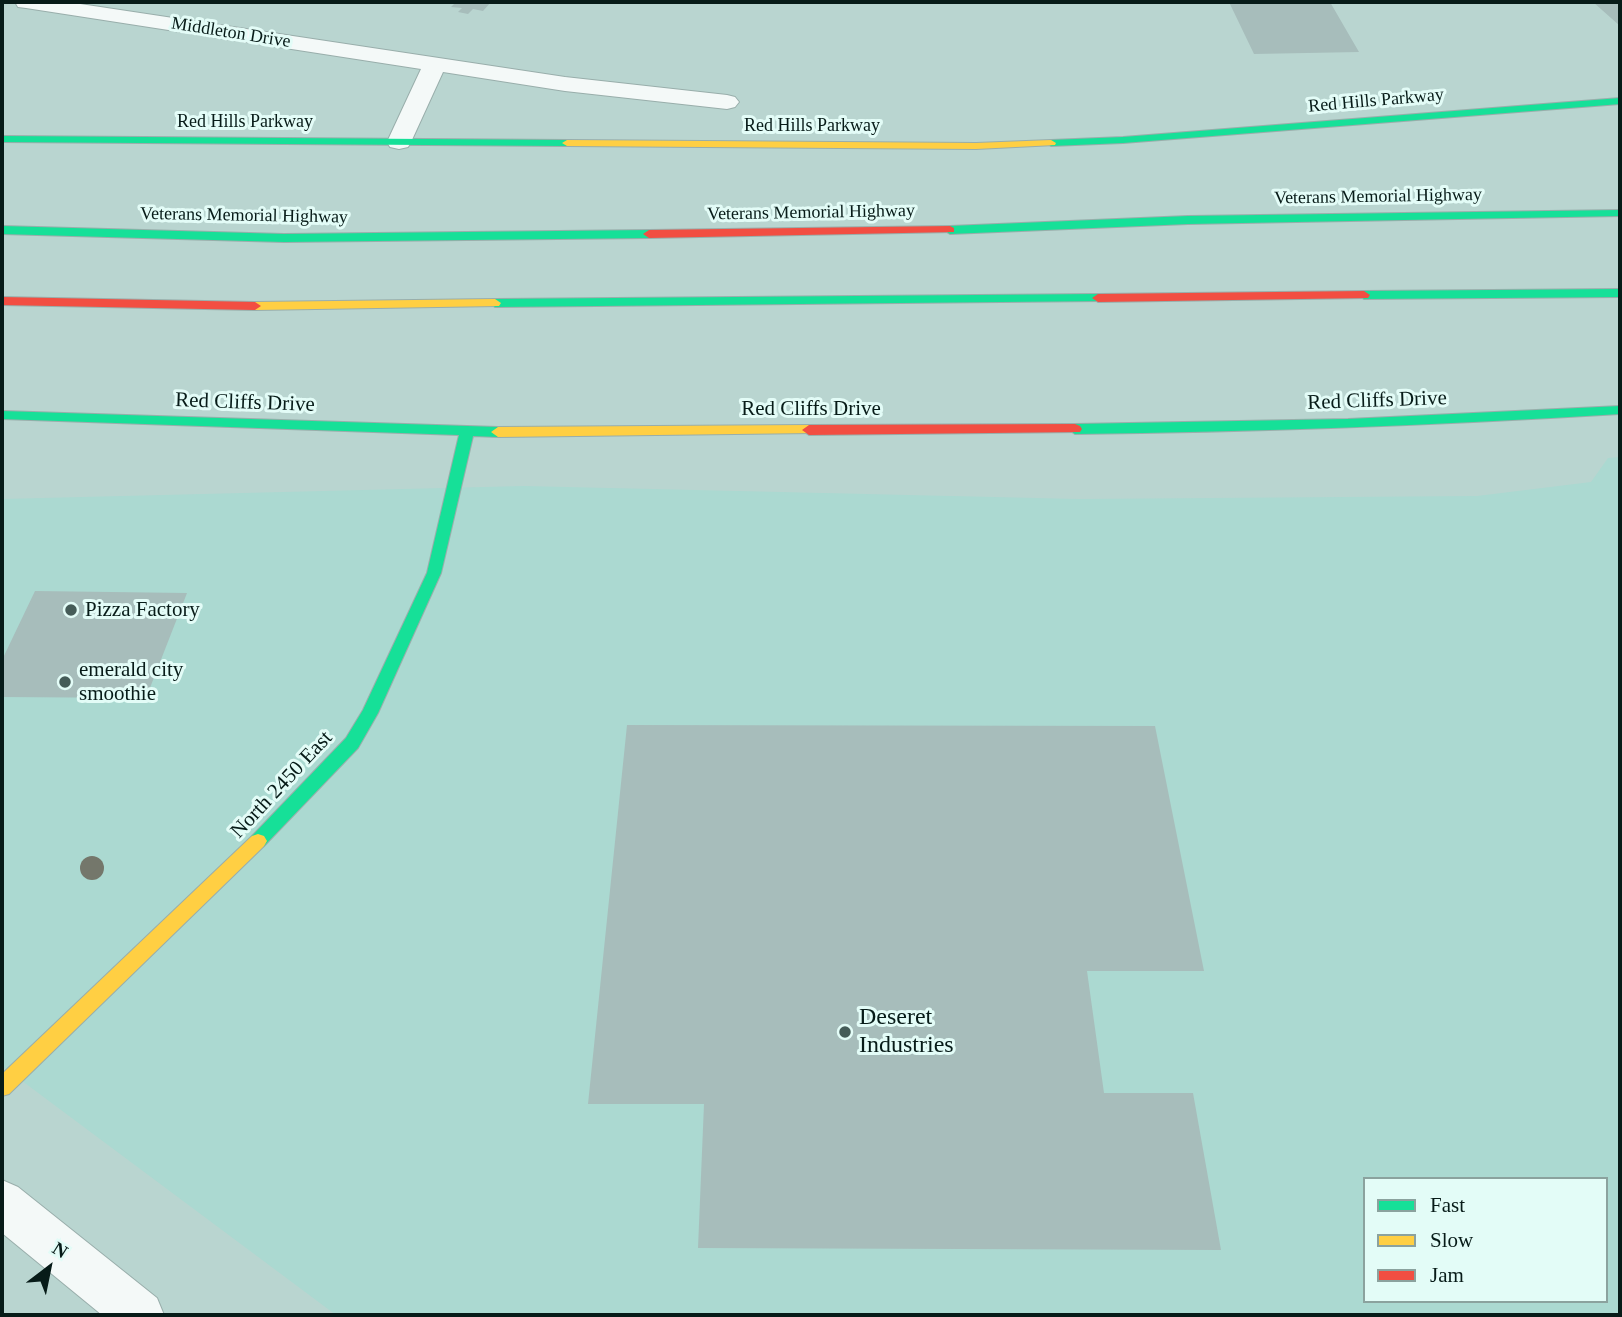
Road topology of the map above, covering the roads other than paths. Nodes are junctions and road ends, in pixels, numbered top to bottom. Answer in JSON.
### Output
{"nodes":[{"id":1,"x":26,"y":2,"type":"edge"},
{"id":2,"x":435,"y":65,"type":"junction"},
{"id":3,"x":1620,"y":101,"type":"edge"},
{"id":4,"x":727,"y":102,"type":"dead end"},
{"id":5,"x":2,"y":139,"type":"edge"},
{"id":6,"x":399,"y":142,"type":"junction"},
{"id":7,"x":1536,"y":198,"type":"dead end"},
{"id":8,"x":1620,"y":213,"type":"edge"},
{"id":9,"x":1188,"y":220,"type":"junction"},
{"id":10,"x":2,"y":230,"type":"edge"},
{"id":11,"x":1620,"y":293,"type":"edge"},
{"id":12,"x":2,"y":300,"type":"edge"},
{"id":13,"x":1620,"y":410,"type":"edge"},
{"id":14,"x":2,"y":415,"type":"edge"},
{"id":15,"x":467,"y":432,"type":"junction"},
{"id":16,"x":2,"y":1087,"type":"edge"},
{"id":17,"x":2,"y":1203,"type":"edge"},
{"id":18,"x":141,"y":1315,"type":"edge"}],
"edges":[{"from":1,"to":2,"type":"street","name":"Middleton Drive"},
{"from":2,"to":4,"type":"street","name":"Middleton Drive"},
{"from":2,"to":6,"type":"street"},
{"from":3,"to":6,"type":"main road","name":"Red Hills Parkway"},
{"from":5,"to":6,"type":"main road","name":"Red Hills Parkway"},
{"from":7,"to":9,"type":"main road"},
{"from":8,"to":9,"type":"main road","name":"Veterans Memorial Highway"},
{"from":9,"to":10,"type":"main road","name":"Veterans Memorial Highway"},
{"from":11,"to":12,"type":"main road"},
{"from":13,"to":15,"type":"main road","name":"Red Cliffs Drive"},
{"from":14,"to":15,"type":"main road","name":"Red Cliffs Drive"},
{"from":15,"to":16,"type":"main road","name":"North 2450 East"},
{"from":17,"to":18,"type":"street"}]}
